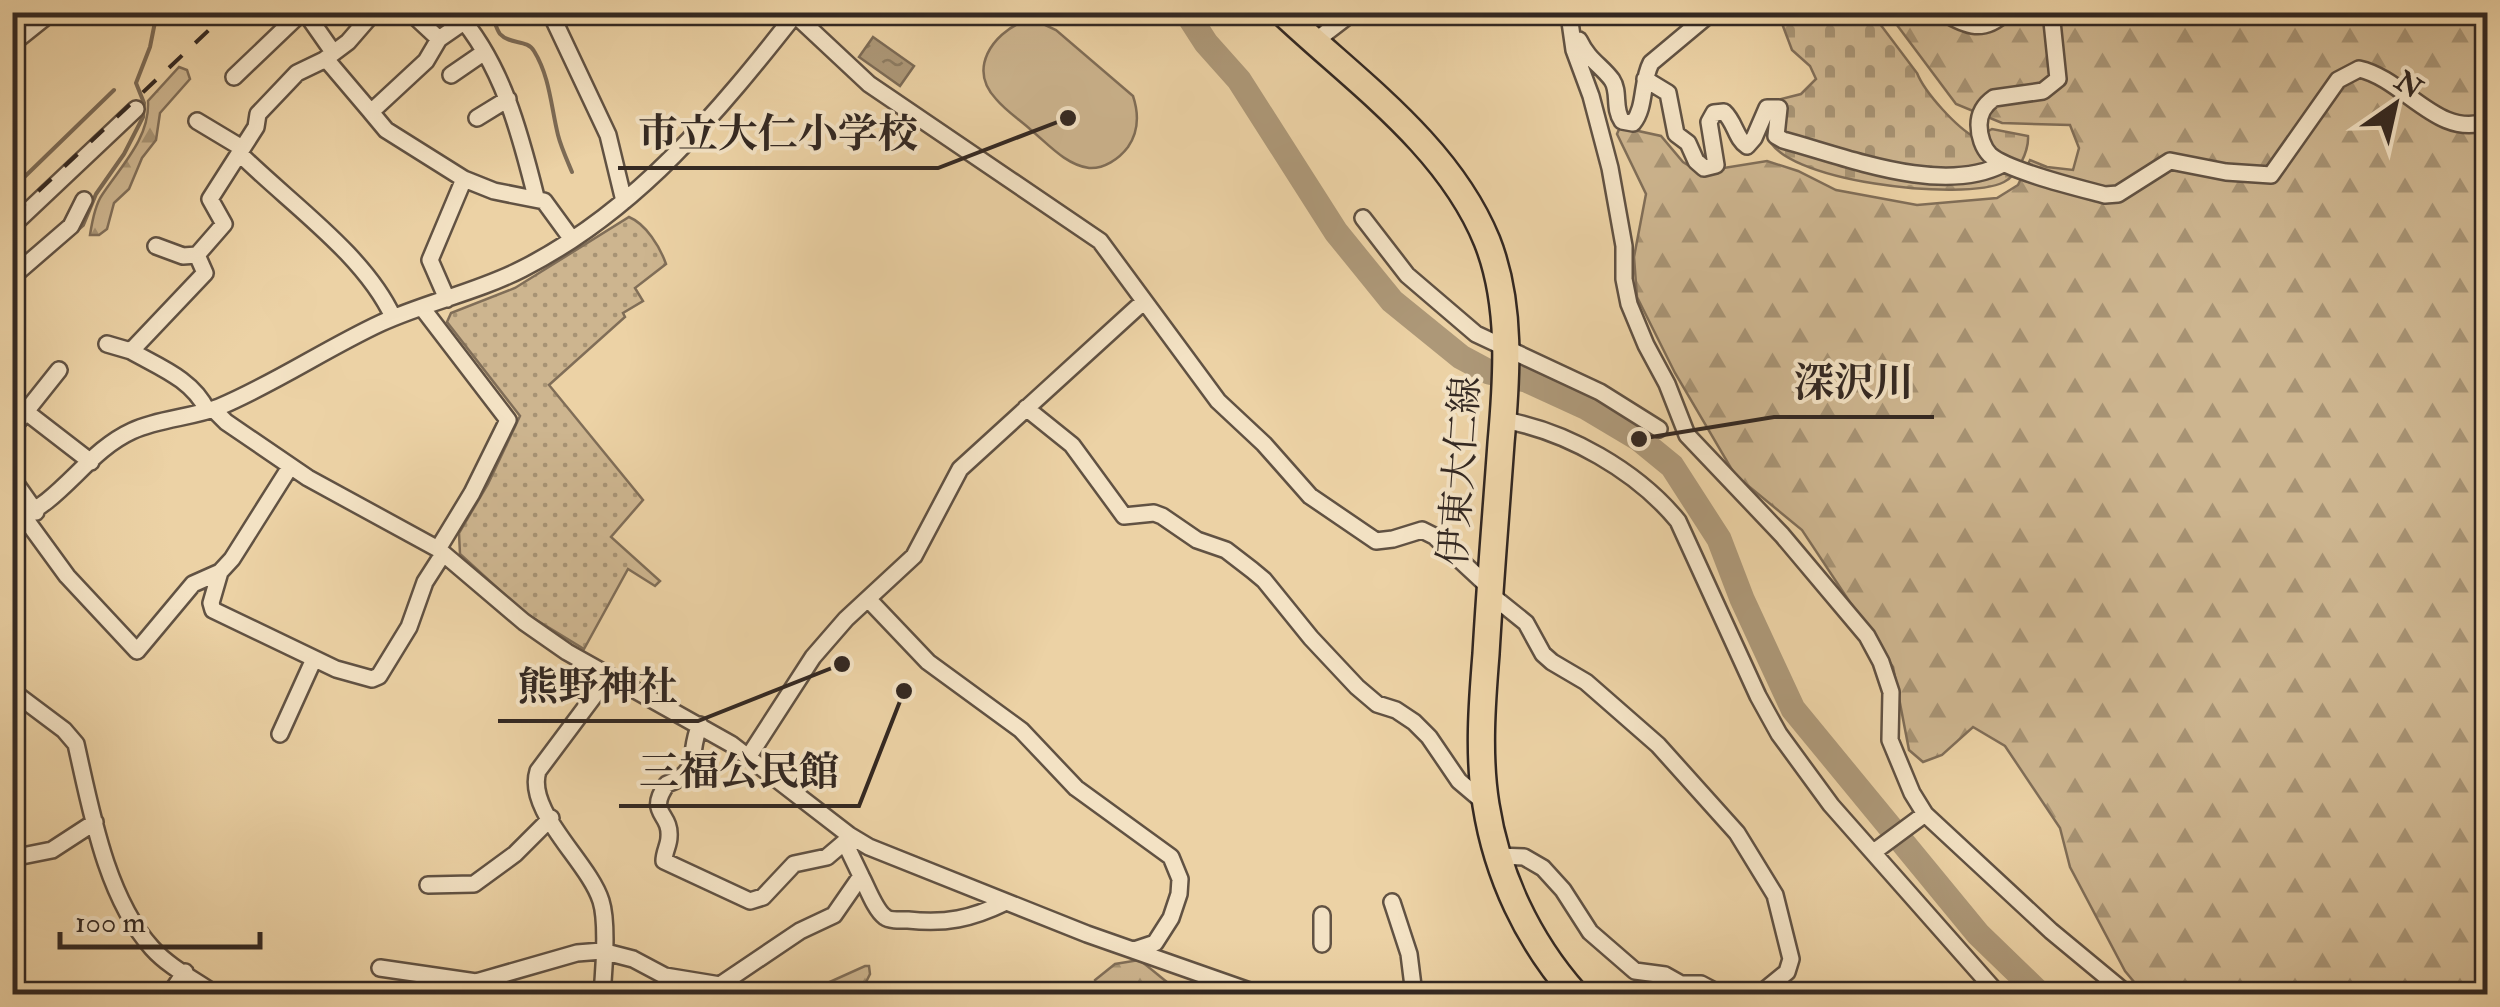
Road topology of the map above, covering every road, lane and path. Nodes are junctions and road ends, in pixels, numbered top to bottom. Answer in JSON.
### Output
{"nodes":[{"id":1,"x":52,"y":12,"type":"edge"},
{"id":2,"x":304,"y":12,"type":"edge"},
{"id":3,"x":410,"y":12,"type":"edge"},
{"id":4,"x":550,"y":12,"type":"edge"},
{"id":5,"x":1282,"y":12,"type":"edge"},
{"id":6,"x":1353,"y":12,"type":"edge"},
{"id":7,"x":1712,"y":12,"type":"edge"},
{"id":8,"x":1942,"y":12,"type":"edge"},
{"id":9,"x":2006,"y":12,"type":"edge"},
{"id":10,"x":2051,"y":12,"type":"edge"},
{"id":11,"x":795,"y":14,"type":"edge"},
{"id":12,"x":367,"y":15,"type":"edge"},
{"id":13,"x":466,"y":16,"type":"edge"},
{"id":14,"x":1572,"y":17,"type":"edge"},
{"id":15,"x":438,"y":38,"type":"junction"},
{"id":16,"x":1314,"y":42,"type":"junction"},
{"id":17,"x":12,"y":44,"type":"edge"},
{"id":18,"x":483,"y":54,"type":"junction"},
{"id":19,"x":330,"y":56,"type":"junction"},
{"id":20,"x":452,"y":75,"type":"dead end"},
{"id":21,"x":234,"y":77,"type":"dead end"},
{"id":22,"x":1645,"y":79,"type":"junction"},
{"id":23,"x":508,"y":99,"type":"junction"},
{"id":24,"x":136,"y":110,"type":"dead end"},
{"id":25,"x":371,"y":112,"type":"junction"},
{"id":26,"x":477,"y":118,"type":"dead end"},
{"id":27,"x":197,"y":121,"type":"dead end"},
{"id":28,"x":2488,"y":121,"type":"edge"},
{"id":29,"x":240,"y":150,"type":"junction"},
{"id":30,"x":2003,"y":164,"type":"junction"},
{"id":31,"x":464,"y":179,"type":"junction"},
{"id":32,"x":536,"y":197,"type":"junction"},
{"id":33,"x":84,"y":200,"type":"dead end"},
{"id":34,"x":624,"y":200,"type":"junction"},
{"id":35,"x":1364,"y":218,"type":"dead end"},
{"id":36,"x":12,"y":226,"type":"edge"},
{"id":37,"x":572,"y":238,"type":"junction"},
{"id":38,"x":156,"y":246,"type":"dead end"},
{"id":39,"x":197,"y":256,"type":"junction"},
{"id":40,"x":12,"y":277,"type":"edge"},
{"id":41,"x":447,"y":299,"type":"junction"},
{"id":42,"x":1142,"y":303,"type":"junction"},
{"id":43,"x":423,"y":309,"type":"junction"},
{"id":44,"x":394,"y":317,"type":"junction"},
{"id":45,"x":107,"y":344,"type":"dead end"},
{"id":46,"x":131,"y":351,"type":"junction"},
{"id":47,"x":1505,"y":351,"type":"junction"},
{"id":48,"x":59,"y":370,"type":"dead end"},
{"id":49,"x":12,"y":401,"type":"edge"},
{"id":50,"x":1026,"y":408,"type":"junction"},
{"id":51,"x":210,"y":409,"type":"junction"},
{"id":52,"x":27,"y":411,"type":"junction"},
{"id":53,"x":1504,"y":412,"type":"junction"},
{"id":54,"x":12,"y":429,"type":"edge"},
{"id":55,"x":1659,"y":429,"type":"dead end"},
{"id":56,"x":91,"y":462,"type":"junction"},
{"id":57,"x":290,"y":467,"type":"junction"},
{"id":58,"x":12,"y":478,"type":"edge"},
{"id":59,"x":24,"y":517,"type":"edge"},
{"id":60,"x":440,"y":552,"type":"junction"},
{"id":61,"x":220,"y":572,"type":"junction"},
{"id":62,"x":1490,"y":591,"type":"junction"},
{"id":63,"x":869,"y":600,"type":"junction"},
{"id":64,"x":314,"y":659,"type":"junction"},
{"id":65,"x":609,"y":676,"type":"junction"},
{"id":66,"x":12,"y":691,"type":"edge"},
{"id":67,"x":700,"y":724,"type":"junction"},
{"id":68,"x":280,"y":734,"type":"dead end"},
{"id":69,"x":748,"y":756,"type":"junction"},
{"id":70,"x":1485,"y":803,"type":"junction"},
{"id":71,"x":1921,"y":816,"type":"junction"},
{"id":72,"x":550,"y":818,"type":"junction"},
{"id":73,"x":95,"y":822,"type":"junction"},
{"id":74,"x":848,"y":837,"type":"junction"},
{"id":75,"x":1878,"y":849,"type":"junction"},
{"id":76,"x":1498,"y":856,"type":"junction"},
{"id":77,"x":12,"y":858,"type":"edge"},
{"id":78,"x":861,"y":876,"type":"junction"},
{"id":79,"x":428,"y":885,"type":"dead end"},
{"id":80,"x":1006,"y":902,"type":"junction"},
{"id":81,"x":1392,"y":902,"type":"dead end"},
{"id":82,"x":1322,"y":915,"type":"dead end"},
{"id":83,"x":1322,"y":944,"type":"dead end"},
{"id":84,"x":1134,"y":950,"type":"junction"},
{"id":85,"x":602,"y":951,"type":"junction"},
{"id":86,"x":380,"y":968,"type":"dead end"},
{"id":87,"x":12,"y":972,"type":"edge"},
{"id":88,"x":185,"y":972,"type":"junction"},
{"id":89,"x":20,"y":994,"type":"edge"},
{"id":90,"x":170,"y":994,"type":"edge"},
{"id":91,"x":215,"y":994,"type":"edge"},
{"id":92,"x":602,"y":994,"type":"edge"},
{"id":93,"x":1258,"y":994,"type":"edge"},
{"id":94,"x":1414,"y":994,"type":"edge"},
{"id":95,"x":1575,"y":994,"type":"edge"},
{"id":96,"x":1720,"y":994,"type":"edge"},
{"id":97,"x":1760,"y":994,"type":"edge"},
{"id":98,"x":1998,"y":994,"type":"edge"},
{"id":99,"x":2127,"y":994,"type":"edge"}],
"edges":[{"from":1,"to":17,"type":"street"},
{"from":2,"to":19,"type":"street"},
{"from":2,"to":21,"type":"street"},
{"from":3,"to":15,"type":"street"},
{"from":4,"to":34,"type":"street"},
{"from":5,"to":16,"type":"main road","name":"伊東大仁線"},
{"from":6,"to":16,"type":"street"},
{"from":7,"to":22,"type":"street"},
{"from":8,"to":9,"type":"street"},
{"from":10,"to":30,"type":"street"},
{"from":11,"to":34,"type":"street"},
{"from":11,"to":42,"type":"street"},
{"from":12,"to":19,"type":"street"},
{"from":13,"to":15,"type":"street"},
{"from":13,"to":18,"type":"street"},
{"from":14,"to":22,"type":"street"},
{"from":14,"to":71,"type":"street"},
{"from":15,"to":25,"type":"street"},
{"from":16,"to":47,"type":"main road","name":"伊東大仁線"},
{"from":18,"to":20,"type":"street"},
{"from":18,"to":23,"type":"street"},
{"from":19,"to":25,"type":"street"},
{"from":19,"to":29,"type":"street"},
{"from":22,"to":30,"type":"street"},
{"from":23,"to":26,"type":"street"},
{"from":23,"to":32,"type":"street"},
{"from":24,"to":36,"type":"street"},
{"from":25,"to":31,"type":"street"},
{"from":27,"to":29,"type":"street"},
{"from":28,"to":30,"type":"street"},
{"from":29,"to":39,"type":"street"},
{"from":29,"to":44,"type":"street"},
{"from":31,"to":32,"type":"street"},
{"from":31,"to":41,"type":"street"},
{"from":32,"to":37,"type":"street"},
{"from":33,"to":40,"type":"street"},
{"from":34,"to":37,"type":"street"},
{"from":35,"to":47,"type":"street"},
{"from":37,"to":41,"type":"street"},
{"from":38,"to":39,"type":"street"},
{"from":39,"to":46,"type":"street"},
{"from":41,"to":43,"type":"street"},
{"from":42,"to":50,"type":"street"},
{"from":42,"to":62,"type":"street"},
{"from":43,"to":44,"type":"street"},
{"from":43,"to":60,"type":"street"},
{"from":44,"to":51,"type":"street"},
{"from":45,"to":46,"type":"street"},
{"from":46,"to":51,"type":"street"},
{"from":47,"to":53,"type":"main road","name":"伊東大仁線"},
{"from":47,"to":55,"type":"street"},
{"from":48,"to":52,"type":"street"},
{"from":49,"to":52,"type":"street"},
{"from":50,"to":63,"type":"street"},
{"from":50,"to":70,"type":"street"},
{"from":51,"to":56,"type":"street"},
{"from":51,"to":57,"type":"street"},
{"from":52,"to":54,"type":"street"},
{"from":52,"to":56,"type":"street"},
{"from":53,"to":62,"type":"main road","name":"伊東大仁線"},
{"from":53,"to":75,"type":"street"},
{"from":56,"to":59,"type":"street"},
{"from":57,"to":60,"type":"street"},
{"from":57,"to":61,"type":"street"},
{"from":58,"to":59,"type":"street"},
{"from":59,"to":61,"type":"street"},
{"from":60,"to":64,"type":"street"},
{"from":60,"to":65,"type":"street"},
{"from":61,"to":64,"type":"street"},
{"from":62,"to":70,"type":"main road","name":"伊東大仁線"},
{"from":62,"to":97,"type":"street"},
{"from":63,"to":69,"type":"street"},
{"from":63,"to":84,"type":"street"},
{"from":64,"to":68,"type":"street"},
{"from":65,"to":67,"type":"street"},
{"from":65,"to":72,"type":"street"},
{"from":66,"to":73,"type":"street"},
{"from":67,"to":69,"type":"street"},
{"from":67,"to":74,"type":"street"},
{"from":69,"to":74,"type":"street"},
{"from":70,"to":76,"type":"main road","name":"伊東大仁線"},
{"from":71,"to":75,"type":"street"},
{"from":71,"to":99,"type":"street"},
{"from":72,"to":79,"type":"street"},
{"from":72,"to":85,"type":"street"},
{"from":73,"to":77,"type":"street"},
{"from":73,"to":88,"type":"street"},
{"from":74,"to":78,"type":"street"},
{"from":74,"to":80,"type":"street"},
{"from":75,"to":98,"type":"street"},
{"from":76,"to":95,"type":"main road","name":"伊東大仁線"},
{"from":76,"to":96,"type":"street"},
{"from":78,"to":80,"type":"street"},
{"from":78,"to":85,"type":"street"},
{"from":80,"to":84,"type":"street"},
{"from":81,"to":94,"type":"street"},
{"from":82,"to":83,"type":"street"},
{"from":84,"to":93,"type":"street"},
{"from":85,"to":86,"type":"street"},
{"from":85,"to":92,"type":"street"},
{"from":87,"to":89,"type":"street"},
{"from":88,"to":90,"type":"street"},
{"from":88,"to":91,"type":"street"}]}
